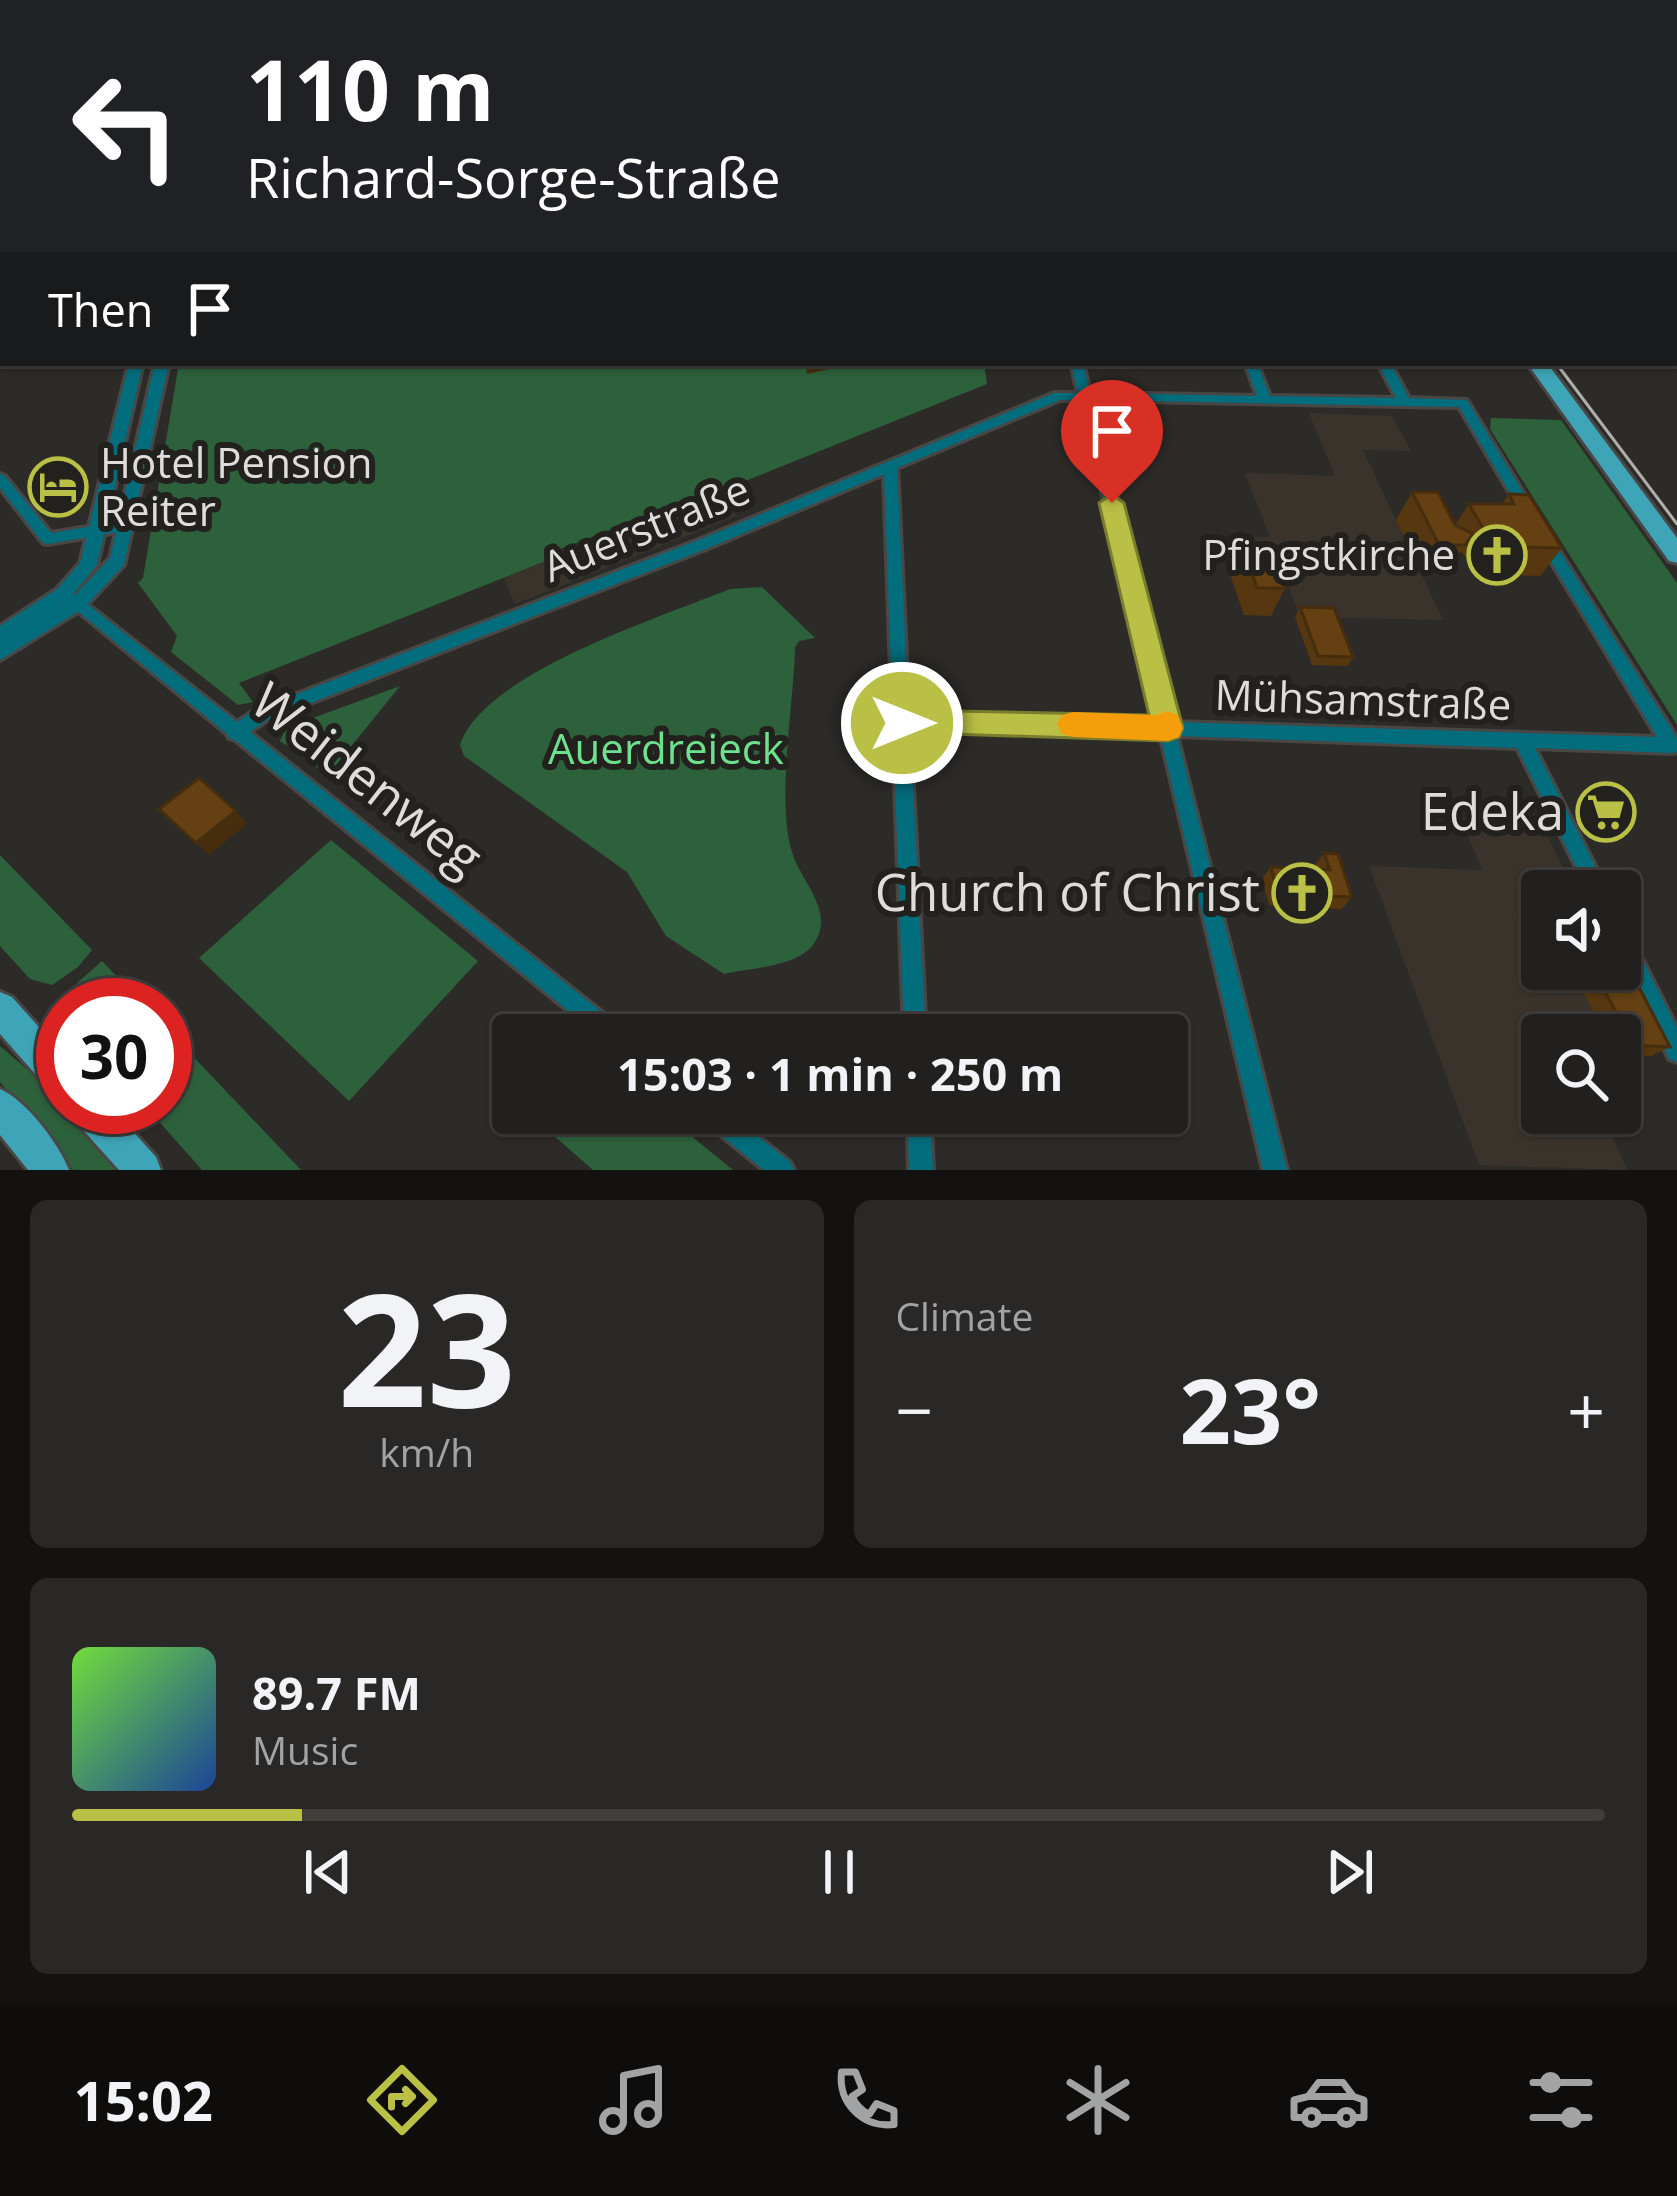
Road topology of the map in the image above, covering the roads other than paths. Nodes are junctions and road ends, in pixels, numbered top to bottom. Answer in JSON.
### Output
{"nodes":[{"id":1,"x":135,"y":366,"type":"edge"},
{"id":2,"x":161,"y":366,"type":"edge"},
{"id":3,"x":1078,"y":366,"type":"edge"},
{"id":4,"x":1252,"y":366,"type":"edge"},
{"id":5,"x":1386,"y":366,"type":"edge"},
{"id":6,"x":1539,"y":366,"type":"edge"},
{"id":7,"x":1085,"y":394,"type":"junction"},
{"id":8,"x":1265,"y":399,"type":"junction"},
{"id":9,"x":1405,"y":403,"type":"junction"},
{"id":10,"x":890,"y":468,"type":"junction"},
{"id":11,"x":0,"y":479,"type":"edge"},
{"id":12,"x":129,"y":525,"type":"junction"},
{"id":13,"x":97,"y":532,"type":"junction"},
{"id":14,"x":1677,"y":555,"type":"edge"},
{"id":15,"x":70,"y":599,"type":"junction"},
{"id":16,"x":0,"y":634,"type":"edge"},
{"id":17,"x":0,"y":652,"type":"edge"},
{"id":18,"x":902,"y":723,"type":"junction"},
{"id":19,"x":1168,"y":728,"type":"junction"},
{"id":20,"x":235,"y":733,"type":"junction"},
{"id":21,"x":1523,"y":742,"type":"junction"},
{"id":22,"x":1674,"y":745,"type":"edge"},
{"id":23,"x":1587,"y":870,"type":"edge"},
{"id":24,"x":1641,"y":978,"type":"edge"},
{"id":25,"x":0,"y":1010,"type":"edge"},
{"id":26,"x":588,"y":1014,"type":"edge"},
{"id":27,"x":914,"y":1014,"type":"edge"},
{"id":28,"x":36,"y":1050,"type":"edge"},
{"id":29,"x":1677,"y":1051,"type":"edge"},
{"id":30,"x":0,"y":1107,"type":"edge"},
{"id":31,"x":111,"y":1134,"type":"edge"},
{"id":32,"x":737,"y":1134,"type":"edge"},
{"id":33,"x":920,"y":1134,"type":"edge"},
{"id":34,"x":51,"y":1170,"type":"edge"},
{"id":35,"x":142,"y":1170,"type":"edge"},
{"id":36,"x":782,"y":1170,"type":"edge"},
{"id":37,"x":921,"y":1170,"type":"edge"},
{"id":38,"x":1276,"y":1170,"type":"edge"}],
"edges":[{"from":1,"to":13,"type":"street"},
{"from":2,"to":12,"type":"street"},
{"from":3,"to":7,"type":"street"},
{"from":4,"to":8,"type":"street"},
{"from":5,"to":9,"type":"street"},
{"from":6,"to":14,"type":"main road"},
{"from":7,"to":8,"type":"street","name":"Auerstraße"},
{"from":7,"to":10,"type":"street","name":"Auerstraße"},
{"from":7,"to":19,"type":"street"},
{"from":8,"to":9,"type":"street","name":"Auerstraße"},
{"from":9,"to":22,"type":"street","name":"Auerstraße"},
{"from":10,"to":18,"type":"street"},
{"from":10,"to":20,"type":"street","name":"Auerstraße"},
{"from":11,"to":13,"type":"street"},
{"from":12,"to":13,"type":"street"},
{"from":12,"to":15,"type":"street"},
{"from":13,"to":15,"type":"street"},
{"from":15,"to":16,"type":"street"},
{"from":15,"to":17,"type":"street"},
{"from":15,"to":20,"type":"street","name":"Weidenweg"},
{"from":18,"to":19,"type":"street","name":"Mühsamstraße"},
{"from":18,"to":27,"type":"street"},
{"from":19,"to":21,"type":"street","name":"Mühsamstraße"},
{"from":19,"to":38,"type":"street"},
{"from":20,"to":26,"type":"street","name":"Weidenweg"},
{"from":21,"to":22,"type":"street","name":"Mühsamstraße"},
{"from":21,"to":23,"type":"street"},
{"from":24,"to":29,"type":"street"},
{"from":25,"to":28,"type":"main road"},
{"from":30,"to":34,"type":"main road"},
{"from":31,"to":35,"type":"main road"},
{"from":32,"to":36,"type":"street"},
{"from":33,"to":37,"type":"street"}]}
